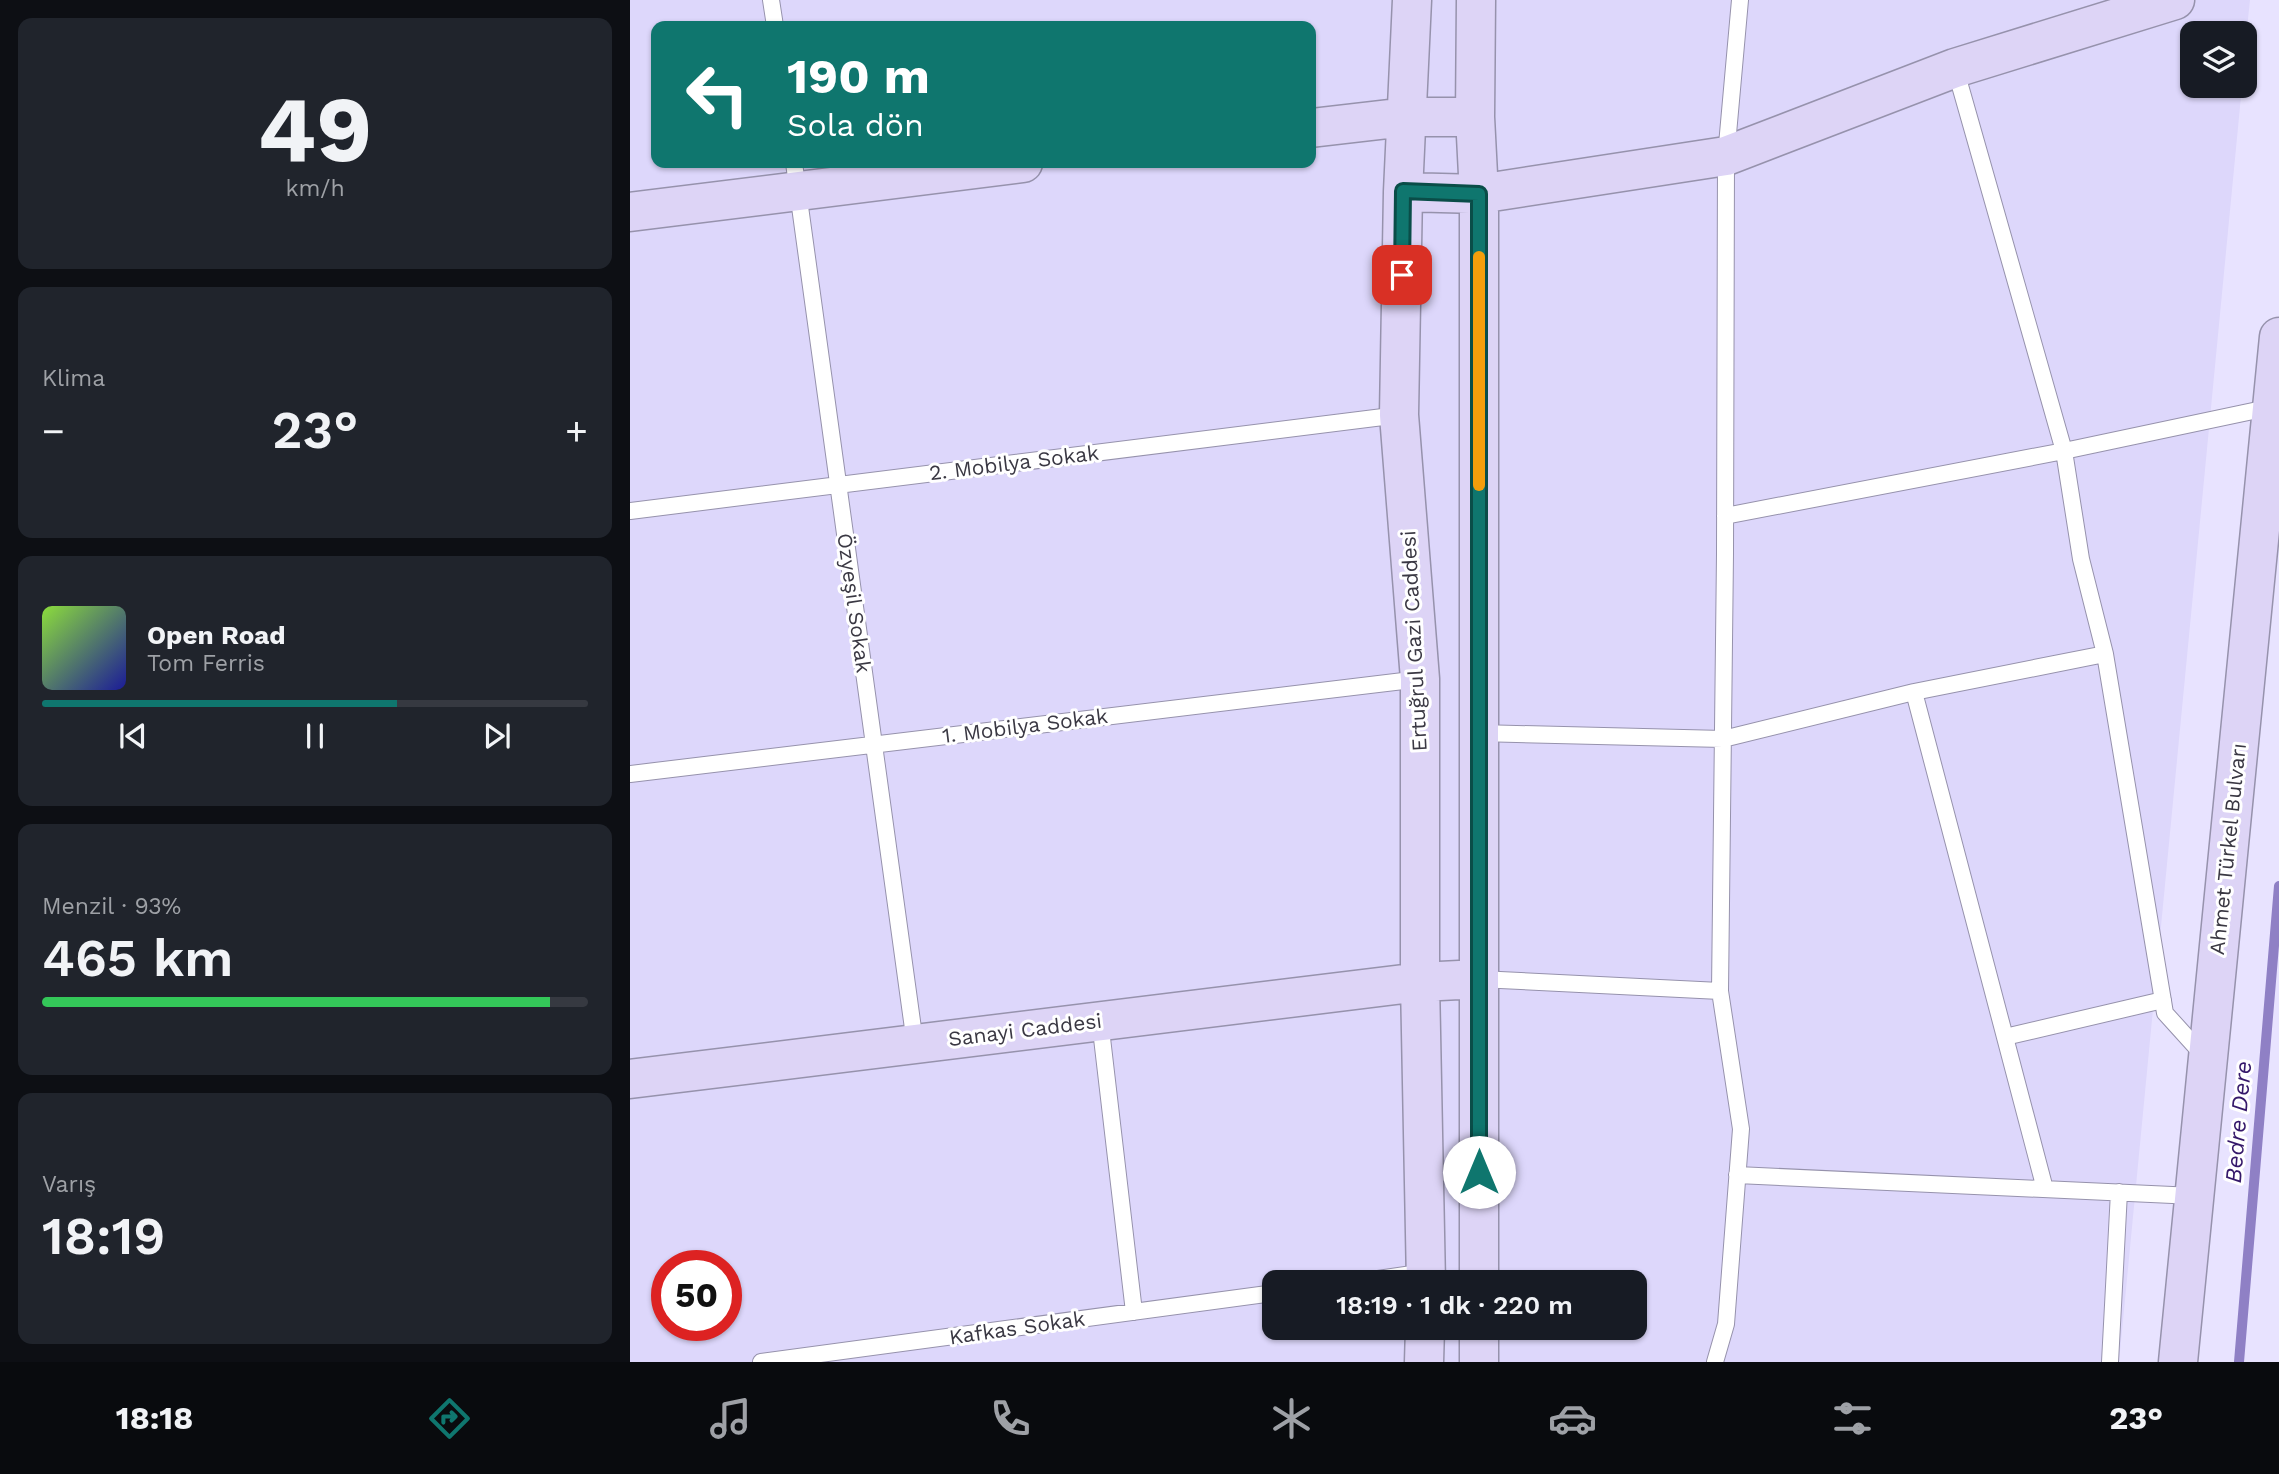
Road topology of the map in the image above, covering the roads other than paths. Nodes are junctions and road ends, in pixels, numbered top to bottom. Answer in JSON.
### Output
{"nodes":[{"id":1,"x":771,"y":0,"type":"edge"},
{"id":2,"x":1412,"y":0,"type":"edge"},
{"id":3,"x":1476,"y":0,"type":"edge"},
{"id":4,"x":1740,"y":0,"type":"edge"},
{"id":5,"x":2175,"y":0,"type":"edge"},
{"id":6,"x":774,"y":21,"type":"edge"},
{"id":7,"x":1955,"y":68,"type":"junction"},
{"id":8,"x":1406,"y":117,"type":"junction"},
{"id":9,"x":1475,"y":117,"type":"junction"},
{"id":10,"x":1316,"y":127,"type":"edge"},
{"id":11,"x":1726,"y":156,"type":"junction"},
{"id":12,"x":936,"y":168,"type":"edge"},
{"id":13,"x":796,"y":176,"type":"edge"},
{"id":14,"x":1403,"y":191,"type":"junction"},
{"id":15,"x":1479,"y":194,"type":"junction"},
{"id":16,"x":630,"y":212,"type":"edge"},
{"id":17,"x":2279,"y":337,"type":"edge"},
{"id":18,"x":2272,"y":407,"type":"junction"},
{"id":19,"x":1399,"y":415,"type":"junction"},
{"id":20,"x":2064,"y":452,"type":"junction"},
{"id":21,"x":838,"y":485,"type":"junction"},
{"id":22,"x":630,"y":511,"type":"edge"},
{"id":23,"x":1725,"y":516,"type":"junction"},
{"id":24,"x":2105,"y":654,"type":"junction"},
{"id":25,"x":1420,"y":679,"type":"junction"},
{"id":26,"x":1914,"y":692,"type":"junction"},
{"id":27,"x":1478,"y":733,"type":"junction"},
{"id":28,"x":1723,"y":739,"type":"junction"},
{"id":29,"x":874,"y":744,"type":"junction"},
{"id":30,"x":630,"y":774,"type":"edge"},
{"id":31,"x":1479,"y":979,"type":"junction"},
{"id":32,"x":1420,"y":982,"type":"junction"},
{"id":33,"x":1720,"y":990,"type":"junction"},
{"id":34,"x":2163,"y":1000,"type":"junction"},
{"id":35,"x":1100,"y":1021,"type":"junction"},
{"id":36,"x":2005,"y":1037,"type":"junction"},
{"id":37,"x":915,"y":1043,"type":"junction"},
{"id":38,"x":2207,"y":1060,"type":"junction"},
{"id":39,"x":630,"y":1079,"type":"edge"},
{"id":40,"x":1737,"y":1175,"type":"junction"},
{"id":41,"x":2045,"y":1189,"type":"junction"},
{"id":42,"x":2119,"y":1192,"type":"junction"},
{"id":43,"x":2194,"y":1196,"type":"junction"},
{"id":44,"x":1426,"y":1270,"type":"edge"},
{"id":45,"x":1479,"y":1270,"type":"edge"},
{"id":46,"x":1262,"y":1295,"type":"edge"},
{"id":47,"x":1134,"y":1312,"type":"junction"},
{"id":48,"x":1425,"y":1340,"type":"edge"},
{"id":49,"x":1479,"y":1340,"type":"edge"},
{"id":50,"x":761,"y":1362,"type":"edge"},
{"id":51,"x":1424,"y":1362,"type":"edge"},
{"id":52,"x":1479,"y":1362,"type":"edge"},
{"id":53,"x":1715,"y":1362,"type":"edge"},
{"id":54,"x":2110,"y":1362,"type":"edge"},
{"id":55,"x":2178,"y":1362,"type":"edge"}],
"edges":[{"from":1,"to":6,"type":"lane"},
{"from":2,"to":8,"type":"street","name":"Ertuğrul Gazi Caddesi"},
{"from":3,"to":9,"type":"street"},
{"from":4,"to":11,"type":"lane"},
{"from":5,"to":7,"type":"street"},
{"from":7,"to":11,"type":"street"},
{"from":7,"to":20,"type":"lane"},
{"from":8,"to":9,"type":"street"},
{"from":8,"to":10,"type":"street"},
{"from":8,"to":14,"type":"street","name":"Ertuğrul Gazi Caddesi"},
{"from":9,"to":15,"type":"street"},
{"from":11,"to":15,"type":"street"},
{"from":11,"to":23,"type":"lane"},
{"from":12,"to":13,"type":"street"},
{"from":13,"to":16,"type":"street"},
{"from":13,"to":21,"type":"lane","name":"Özyeşil Sokak"},
{"from":14,"to":15,"type":"street"},
{"from":14,"to":19,"type":"street","name":"Ertuğrul Gazi Caddesi"},
{"from":15,"to":27,"type":"street"},
{"from":17,"to":18,"type":"street","name":"Ahmet Türkel Bulvarı"},
{"from":18,"to":20,"type":"lane"},
{"from":18,"to":38,"type":"street","name":"Ahmet Türkel Bulvarı"},
{"from":19,"to":21,"type":"lane","name":"2. Mobilya Sokak"},
{"from":19,"to":25,"type":"street","name":"Ertuğrul Gazi Caddesi"},
{"from":20,"to":23,"type":"lane"},
{"from":20,"to":24,"type":"lane"},
{"from":21,"to":22,"type":"lane","name":"2. Mobilya Sokak"},
{"from":21,"to":29,"type":"lane","name":"Özyeşil Sokak"},
{"from":23,"to":28,"type":"lane"},
{"from":24,"to":26,"type":"lane"},
{"from":24,"to":34,"type":"lane"},
{"from":25,"to":29,"type":"lane","name":"1. Mobilya Sokak"},
{"from":25,"to":32,"type":"street","name":"Ertuğrul Gazi Caddesi"},
{"from":26,"to":28,"type":"lane"},
{"from":26,"to":36,"type":"lane"},
{"from":27,"to":28,"type":"lane"},
{"from":27,"to":31,"type":"street"},
{"from":28,"to":33,"type":"lane"},
{"from":29,"to":30,"type":"lane","name":"1. Mobilya Sokak"},
{"from":29,"to":37,"type":"lane","name":"Özyeşil Sokak"},
{"from":31,"to":32,"type":"street","name":"Sanayi Caddesi"},
{"from":31,"to":33,"type":"lane"},
{"from":31,"to":45,"type":"street"},
{"from":32,"to":35,"type":"street","name":"Sanayi Caddesi"},
{"from":32,"to":44,"type":"street","name":"Ertuğrul Gazi Caddesi"},
{"from":33,"to":40,"type":"lane"},
{"from":34,"to":36,"type":"lane"},
{"from":34,"to":38,"type":"lane"},
{"from":35,"to":37,"type":"street","name":"Sanayi Caddesi"},
{"from":35,"to":47,"type":"lane"},
{"from":36,"to":41,"type":"lane"},
{"from":37,"to":39,"type":"street","name":"Sanayi Caddesi"},
{"from":38,"to":43,"type":"street","name":"Ahmet Türkel Bulvarı"},
{"from":40,"to":41,"type":"lane"},
{"from":40,"to":53,"type":"lane"},
{"from":41,"to":42,"type":"lane"},
{"from":42,"to":43,"type":"lane"},
{"from":42,"to":54,"type":"lane"},
{"from":43,"to":55,"type":"street","name":"Ahmet Türkel Bulvarı"},
{"from":46,"to":47,"type":"lane","name":"Kafkas Sokak"},
{"from":47,"to":50,"type":"lane","name":"Kafkas Sokak"},
{"from":48,"to":51,"type":"street"},
{"from":49,"to":52,"type":"street"}]}
